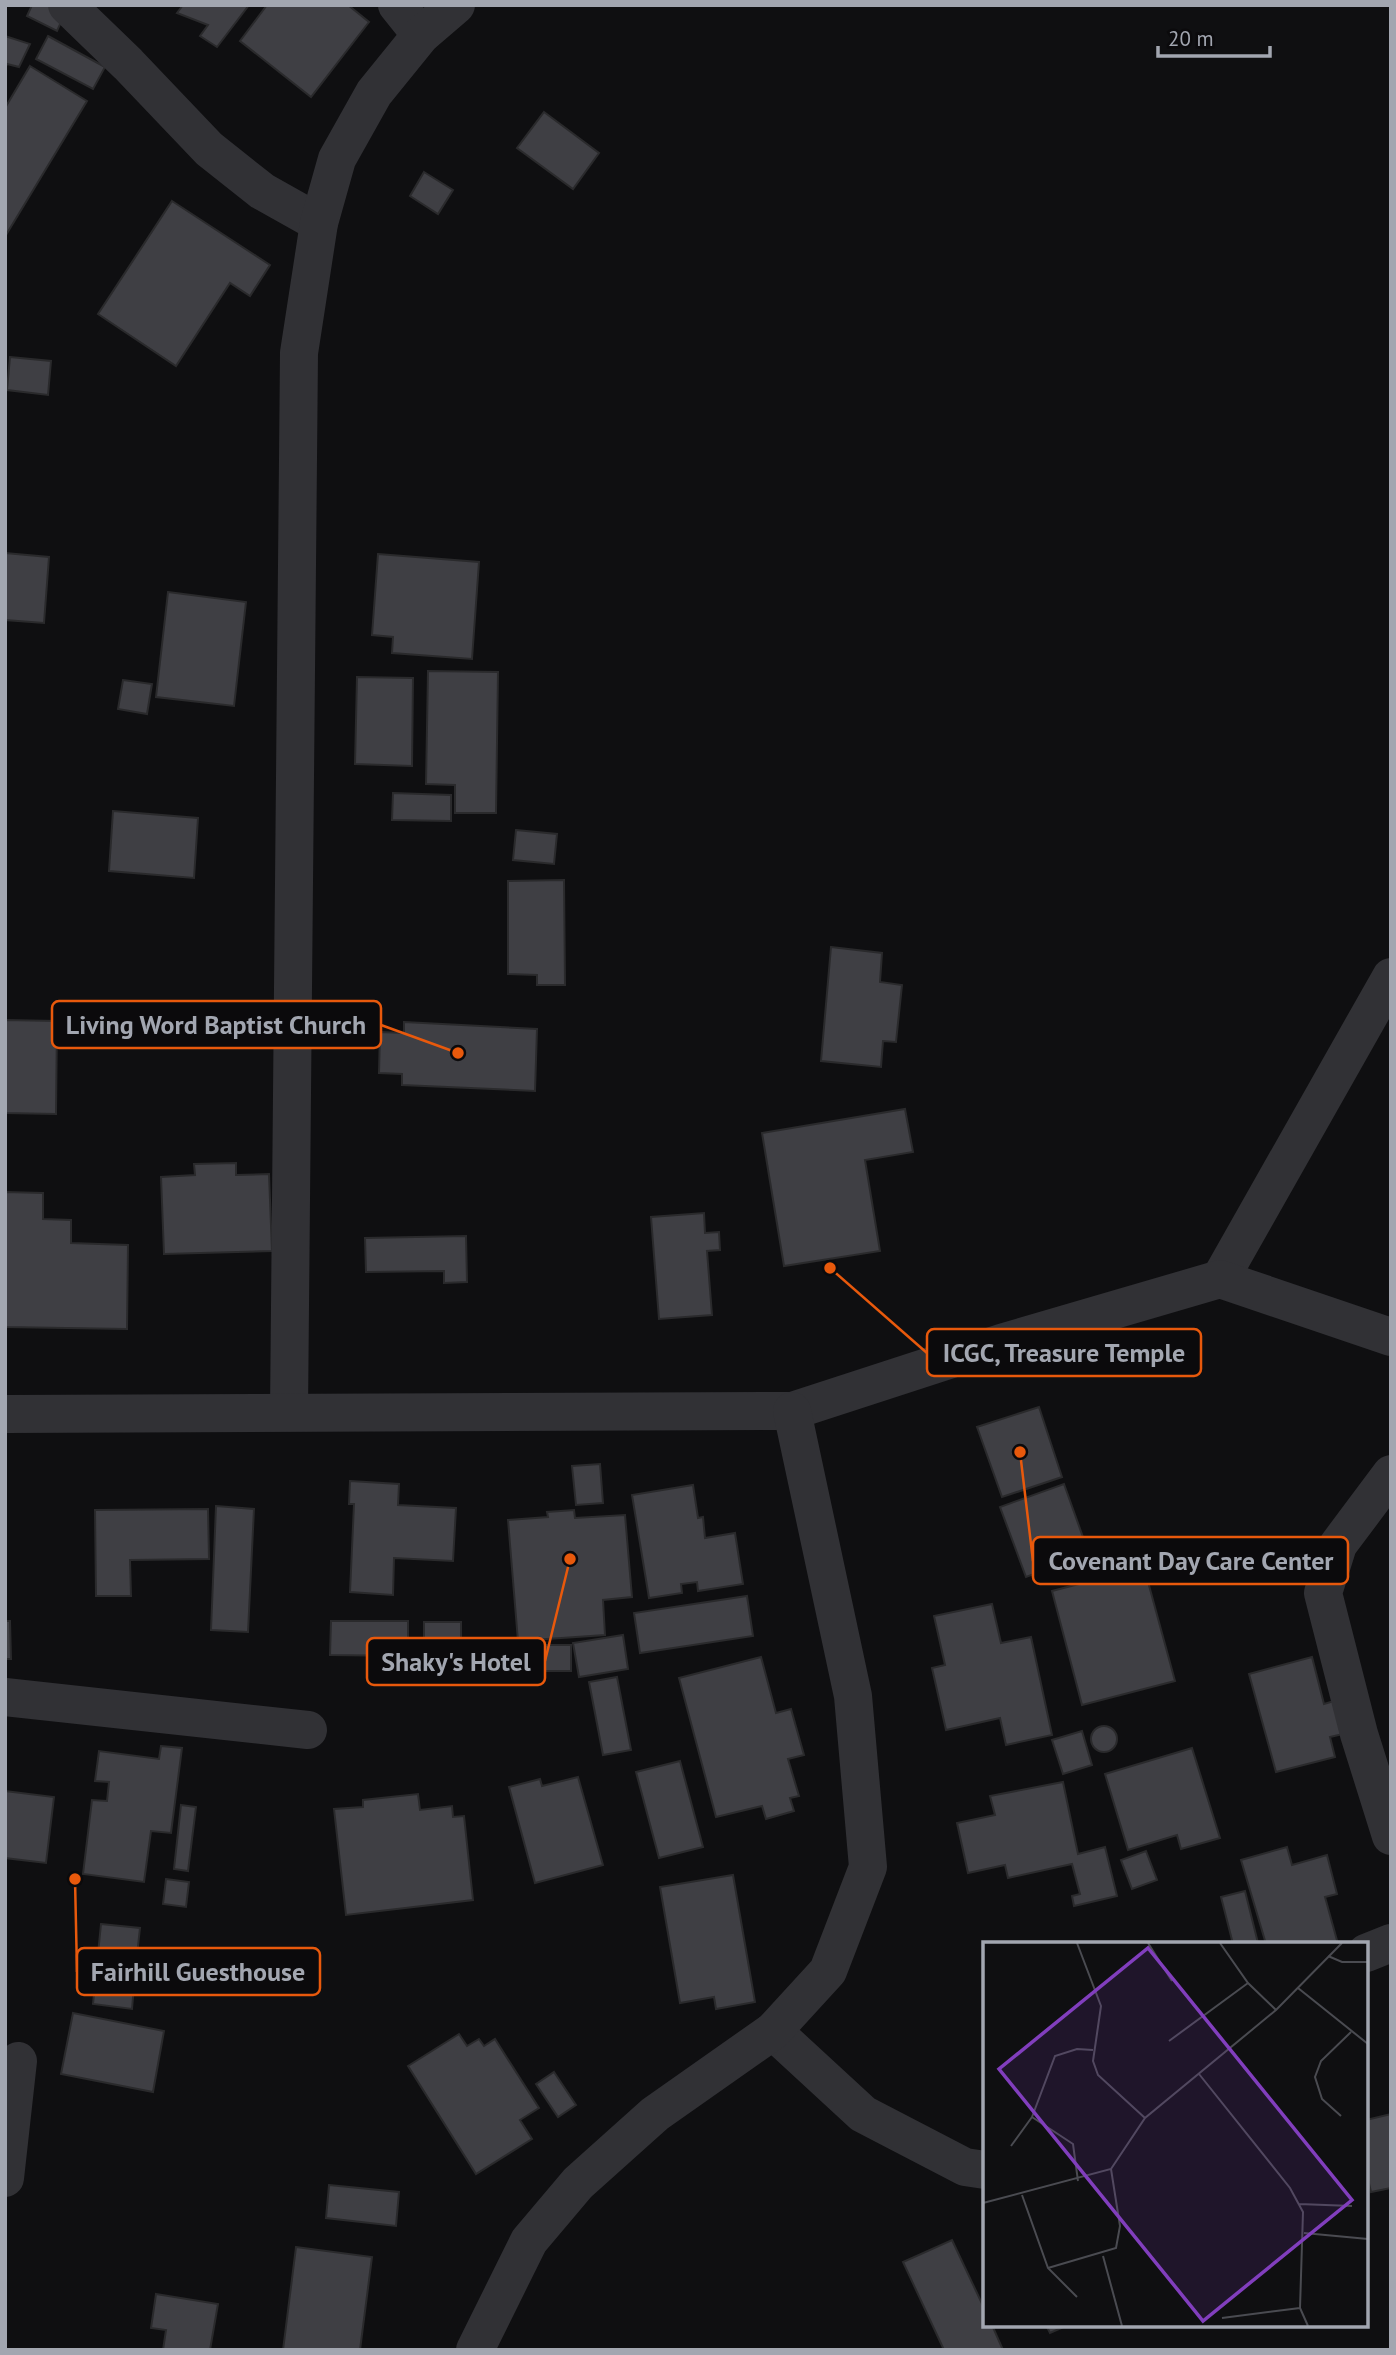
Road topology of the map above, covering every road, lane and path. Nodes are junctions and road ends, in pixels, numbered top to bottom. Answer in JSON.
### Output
{"nodes":[{"id":1,"x":67,"y":5,"type":"edge"},
{"id":2,"x":397,"y":5,"type":"edge"},
{"id":3,"x":457,"y":5,"type":"edge"},
{"id":4,"x":421,"y":35,"type":"junction"},
{"id":5,"x":319,"y":223,"type":"junction"},
{"id":6,"x":1391,"y":977,"type":"edge"},
{"id":7,"x":1220,"y":1279,"type":"junction"},
{"id":8,"x":1391,"y":1337,"type":"edge"},
{"id":9,"x":792,"y":1411,"type":"junction"},
{"id":10,"x":289,"y":1412,"type":"junction"},
{"id":11,"x":5,"y":1414,"type":"edge"},
{"id":12,"x":1391,"y":1474,"type":"edge"},
{"id":13,"x":5,"y":1697,"type":"edge"},
{"id":14,"x":308,"y":1730,"type":"dead end"},
{"id":15,"x":1391,"y":1836,"type":"edge"},
{"id":16,"x":1391,"y":1943,"type":"edge"},
{"id":17,"x":1368,"y":1952,"type":"edge"},
{"id":18,"x":773,"y":2031,"type":"junction"},
{"id":19,"x":18,"y":2061,"type":"dead end"},
{"id":20,"x":983,"y":2170,"type":"edge"},
{"id":21,"x":5,"y":2178,"type":"edge"},
{"id":22,"x":475,"y":2350,"type":"edge"}],
"edges":[{"from":1,"to":5,"type":"street"},
{"from":2,"to":4,"type":"street"},
{"from":3,"to":4,"type":"street"},
{"from":4,"to":5,"type":"street"},
{"from":5,"to":10,"type":"street"},
{"from":6,"to":7,"type":"street"},
{"from":7,"to":8,"type":"street"},
{"from":7,"to":9,"type":"street"},
{"from":9,"to":10,"type":"street"},
{"from":9,"to":18,"type":"street"},
{"from":10,"to":11,"type":"street"},
{"from":12,"to":15,"type":"street"},
{"from":13,"to":14,"type":"street"},
{"from":16,"to":17,"type":"street"},
{"from":18,"to":20,"type":"street"},
{"from":18,"to":22,"type":"street"},
{"from":19,"to":21,"type":"street"}]}
